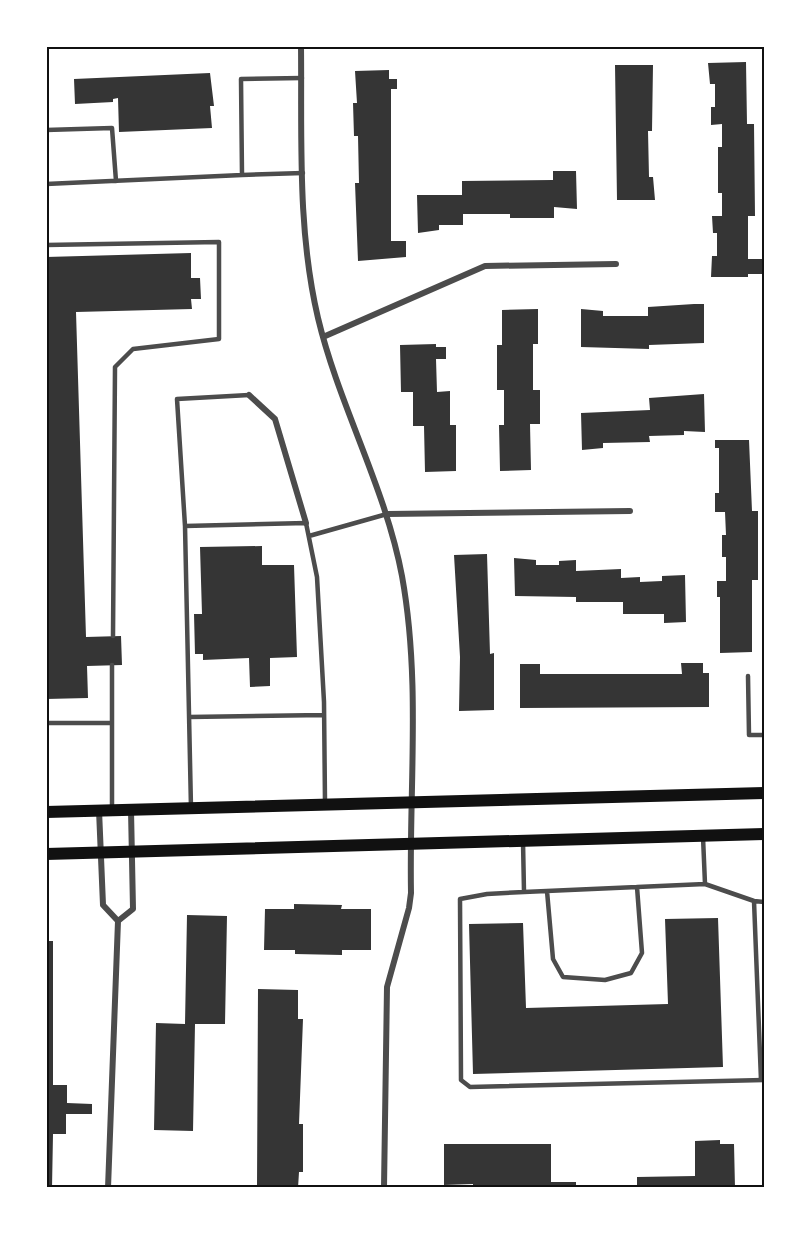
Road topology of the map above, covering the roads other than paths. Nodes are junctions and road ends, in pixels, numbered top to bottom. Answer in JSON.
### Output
{"nodes":[{"id":1,"x":301,"y":46,"type":"edge"},
{"id":2,"x":302,"y":78,"type":"junction"},
{"id":3,"x":46,"y":130,"type":"edge"},
{"id":4,"x":303,"y":173,"type":"junction"},
{"id":5,"x":242,"y":175,"type":"junction"},
{"id":6,"x":116,"y":181,"type":"junction"},
{"id":7,"x":46,"y":184,"type":"edge"},
{"id":8,"x":46,"y":245,"type":"edge"},
{"id":9,"x":616,"y":264,"type":"dead end"},
{"id":10,"x":323,"y":337,"type":"junction"},
{"id":11,"x":249,"y":396,"type":"joint"},
{"id":12,"x":630,"y":511,"type":"dead end"},
{"id":13,"x":387,"y":514,"type":"junction"},
{"id":14,"x":306,"y":523,"type":"junction"},
{"id":15,"x":184,"y":526,"type":"junction"},
{"id":16,"x":309,"y":536,"type":"junction"},
{"id":17,"x":113,"y":636,"type":"dead end"},
{"id":18,"x":112,"y":665,"type":"dead end"},
{"id":19,"x":748,"y":676,"type":"dead end"},
{"id":20,"x":324,"y":715,"type":"junction"},
{"id":21,"x":189,"y":717,"type":"junction"},
{"id":22,"x":46,"y":723,"type":"edge"},
{"id":23,"x":112,"y":723,"type":"junction"},
{"id":24,"x":765,"y":735,"type":"edge"},
{"id":25,"x":765,"y":793,"type":"edge"},
{"id":26,"x":413,"y":802,"type":"junction"},
{"id":27,"x":325,"y":804,"type":"junction"},
{"id":28,"x":191,"y":808,"type":"junction"},
{"id":29,"x":105,"y":810,"type":"junction"},
{"id":30,"x":131,"y":810,"type":"junction"},
{"id":31,"x":46,"y":812,"type":"edge"},
{"id":32,"x":765,"y":834,"type":"edge"},
{"id":33,"x":703,"y":836,"type":"junction"},
{"id":34,"x":524,"y":841,"type":"junction"},
{"id":35,"x":411,"y":845,"type":"junction"},
{"id":36,"x":132,"y":851,"type":"junction"},
{"id":37,"x":100,"y":852,"type":"junction"},
{"id":38,"x":46,"y":854,"type":"edge"},
{"id":39,"x":705,"y":884,"type":"junction"},
{"id":40,"x":637,"y":887,"type":"junction"},
{"id":41,"x":547,"y":891,"type":"junction"},
{"id":42,"x":524,"y":892,"type":"junction"},
{"id":43,"x":754,"y":901,"type":"junction"},
{"id":44,"x":765,"y":902,"type":"edge"},
{"id":45,"x":118,"y":921,"type":"junction"},
{"id":46,"x":763,"y":1080,"type":"edge"},
{"id":47,"x":108,"y":1188,"type":"edge"},
{"id":48,"x":384,"y":1188,"type":"edge"}],
"edges":[{"from":1,"to":2,"type":"street"},
{"from":2,"to":4,"type":"street"},
{"from":2,"to":5,"type":"lane"},
{"from":3,"to":6,"type":"lane"},
{"from":4,"to":5,"type":"lane"},
{"from":4,"to":10,"type":"street"},
{"from":5,"to":6,"type":"lane"},
{"from":6,"to":7,"type":"lane"},
{"from":8,"to":17,"type":"lane"},
{"from":9,"to":10,"type":"street"},
{"from":10,"to":13,"type":"street"},
{"from":11,"to":14,"type":"street"},
{"from":11,"to":15,"type":"lane"},
{"from":12,"to":13,"type":"street"},
{"from":13,"to":16,"type":"lane"},
{"from":13,"to":26,"type":"street"},
{"from":14,"to":15,"type":"lane"},
{"from":14,"to":16,"type":"lane"},
{"from":15,"to":21,"type":"lane"},
{"from":16,"to":20,"type":"lane"},
{"from":18,"to":23,"type":"lane"},
{"from":19,"to":24,"type":"lane"},
{"from":20,"to":21,"type":"lane"},
{"from":20,"to":27,"type":"lane"},
{"from":21,"to":28,"type":"lane"},
{"from":22,"to":23,"type":"lane"},
{"from":23,"to":29,"type":"lane"},
{"from":25,"to":26,"type":"main road"},
{"from":26,"to":27,"type":"main road"},
{"from":26,"to":35,"type":"street"},
{"from":27,"to":28,"type":"main road"},
{"from":28,"to":30,"type":"main road"},
{"from":29,"to":30,"type":"main road"},
{"from":29,"to":31,"type":"main road"},
{"from":29,"to":37,"type":"street"},
{"from":30,"to":36,"type":"street"},
{"from":32,"to":33,"type":"main road"},
{"from":33,"to":34,"type":"main road"},
{"from":33,"to":39,"type":"lane"},
{"from":34,"to":35,"type":"main road"},
{"from":34,"to":42,"type":"lane"},
{"from":35,"to":36,"type":"main road"},
{"from":35,"to":48,"type":"street"},
{"from":36,"to":37,"type":"main road"},
{"from":36,"to":45,"type":"street"},
{"from":37,"to":38,"type":"main road"},
{"from":37,"to":45,"type":"street"},
{"from":39,"to":40,"type":"lane"},
{"from":39,"to":43,"type":"lane"},
{"from":40,"to":41,"type":"lane"},
{"from":40,"to":41,"type":"lane"},
{"from":41,"to":42,"type":"lane"},
{"from":42,"to":46,"type":"lane"},
{"from":43,"to":44,"type":"lane"},
{"from":43,"to":46,"type":"lane"},
{"from":45,"to":47,"type":"street"}]}
